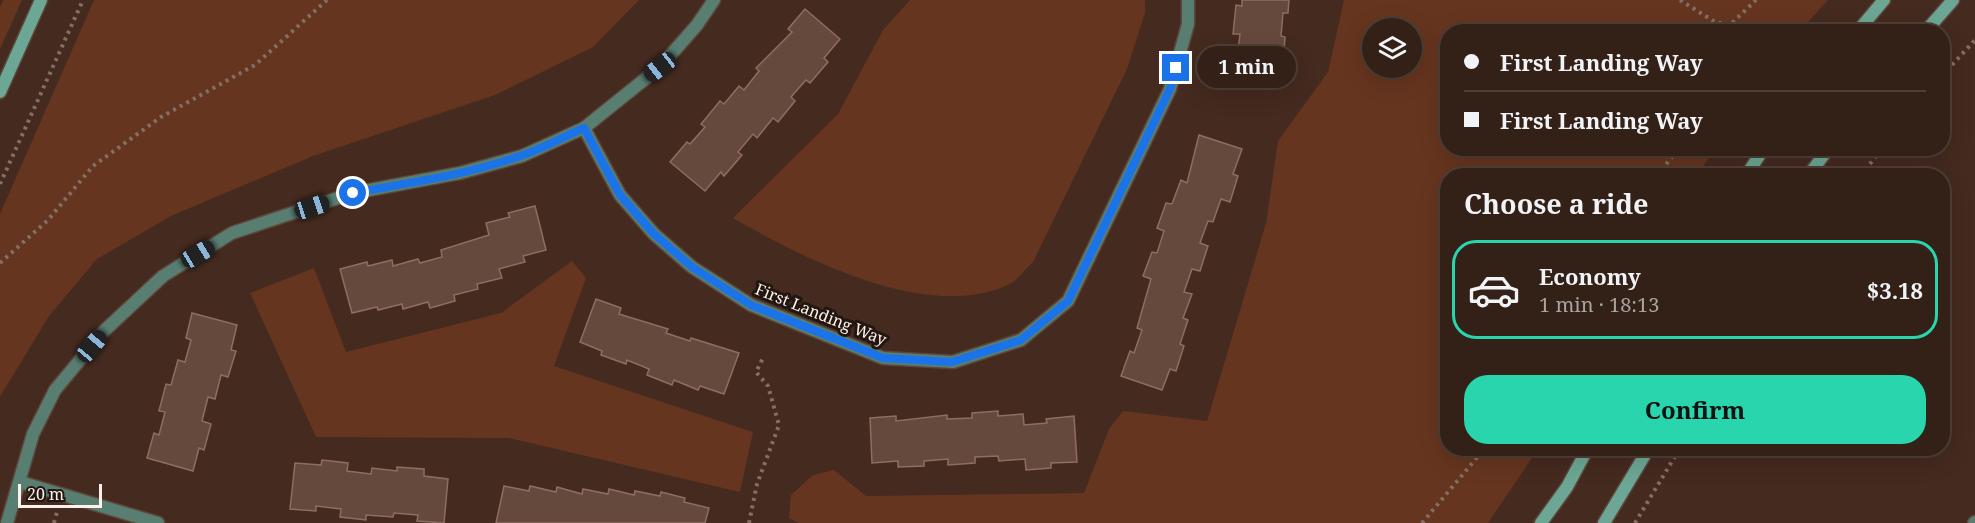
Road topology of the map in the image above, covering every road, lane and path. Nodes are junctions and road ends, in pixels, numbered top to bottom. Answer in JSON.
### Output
{"nodes":[{"id":1,"x":41,"y":0,"type":"edge"},
{"id":2,"x":83,"y":0,"type":"edge"},
{"id":3,"x":327,"y":0,"type":"edge"},
{"id":4,"x":714,"y":0,"type":"edge"},
{"id":5,"x":1188,"y":0,"type":"edge"},
{"id":6,"x":1680,"y":0,"type":"edge"},
{"id":7,"x":1756,"y":0,"type":"edge"},
{"id":8,"x":1884,"y":0,"type":"edge"},
{"id":9,"x":1953,"y":0,"type":"edge"},
{"id":10,"x":1725,"y":24,"type":"edge"},
{"id":11,"x":1731,"y":24,"type":"edge"},
{"id":12,"x":1864,"y":24,"type":"edge"},
{"id":13,"x":1932,"y":24,"type":"edge"},
{"id":14,"x":1975,"y":40,"type":"edge"},
{"id":15,"x":1950,"y":67,"type":"edge"},
{"id":16,"x":0,"y":92,"type":"edge"},
{"id":17,"x":584,"y":128,"type":"junction"},
{"id":18,"x":1673,"y":156,"type":"edge"},
{"id":19,"x":1663,"y":168,"type":"edge"},
{"id":20,"x":0,"y":184,"type":"edge"},
{"id":21,"x":0,"y":262,"type":"edge"},
{"id":22,"x":763,"y":358,"type":"dead end"},
{"id":23,"x":1478,"y":456,"type":"edge"},
{"id":24,"x":1584,"y":456,"type":"edge"},
{"id":25,"x":1644,"y":456,"type":"edge"},
{"id":26,"x":1675,"y":456,"type":"edge"},
{"id":27,"x":20,"y":482,"type":"junction"},
{"id":28,"x":7,"y":523,"type":"edge"},
{"id":29,"x":158,"y":523,"type":"edge"},
{"id":30,"x":749,"y":523,"type":"edge"},
{"id":31,"x":1422,"y":523,"type":"edge"},
{"id":32,"x":1541,"y":523,"type":"edge"},
{"id":33,"x":1604,"y":523,"type":"edge"},
{"id":34,"x":1635,"y":523,"type":"edge"}],
"edges":[{"from":1,"to":16,"type":"main road"},
{"from":2,"to":20,"type":"path"},
{"from":3,"to":21,"type":"path"},
{"from":4,"to":17,"type":"street"},
{"from":5,"to":17,"type":"street","name":"First Landing Way"},
{"from":6,"to":10,"type":"path"},
{"from":7,"to":11,"type":"path"},
{"from":8,"to":12,"type":"main road"},
{"from":9,"to":13,"type":"main road"},
{"from":14,"to":15,"type":"path"},
{"from":17,"to":27,"type":"street"},
{"from":18,"to":19,"type":"path"},
{"from":22,"to":30,"type":"path"},
{"from":23,"to":31,"type":"path"},
{"from":24,"to":32,"type":"main road"},
{"from":25,"to":33,"type":"main road"},
{"from":26,"to":34,"type":"path"},
{"from":27,"to":28,"type":"street"},
{"from":27,"to":29,"type":"street"}]}
